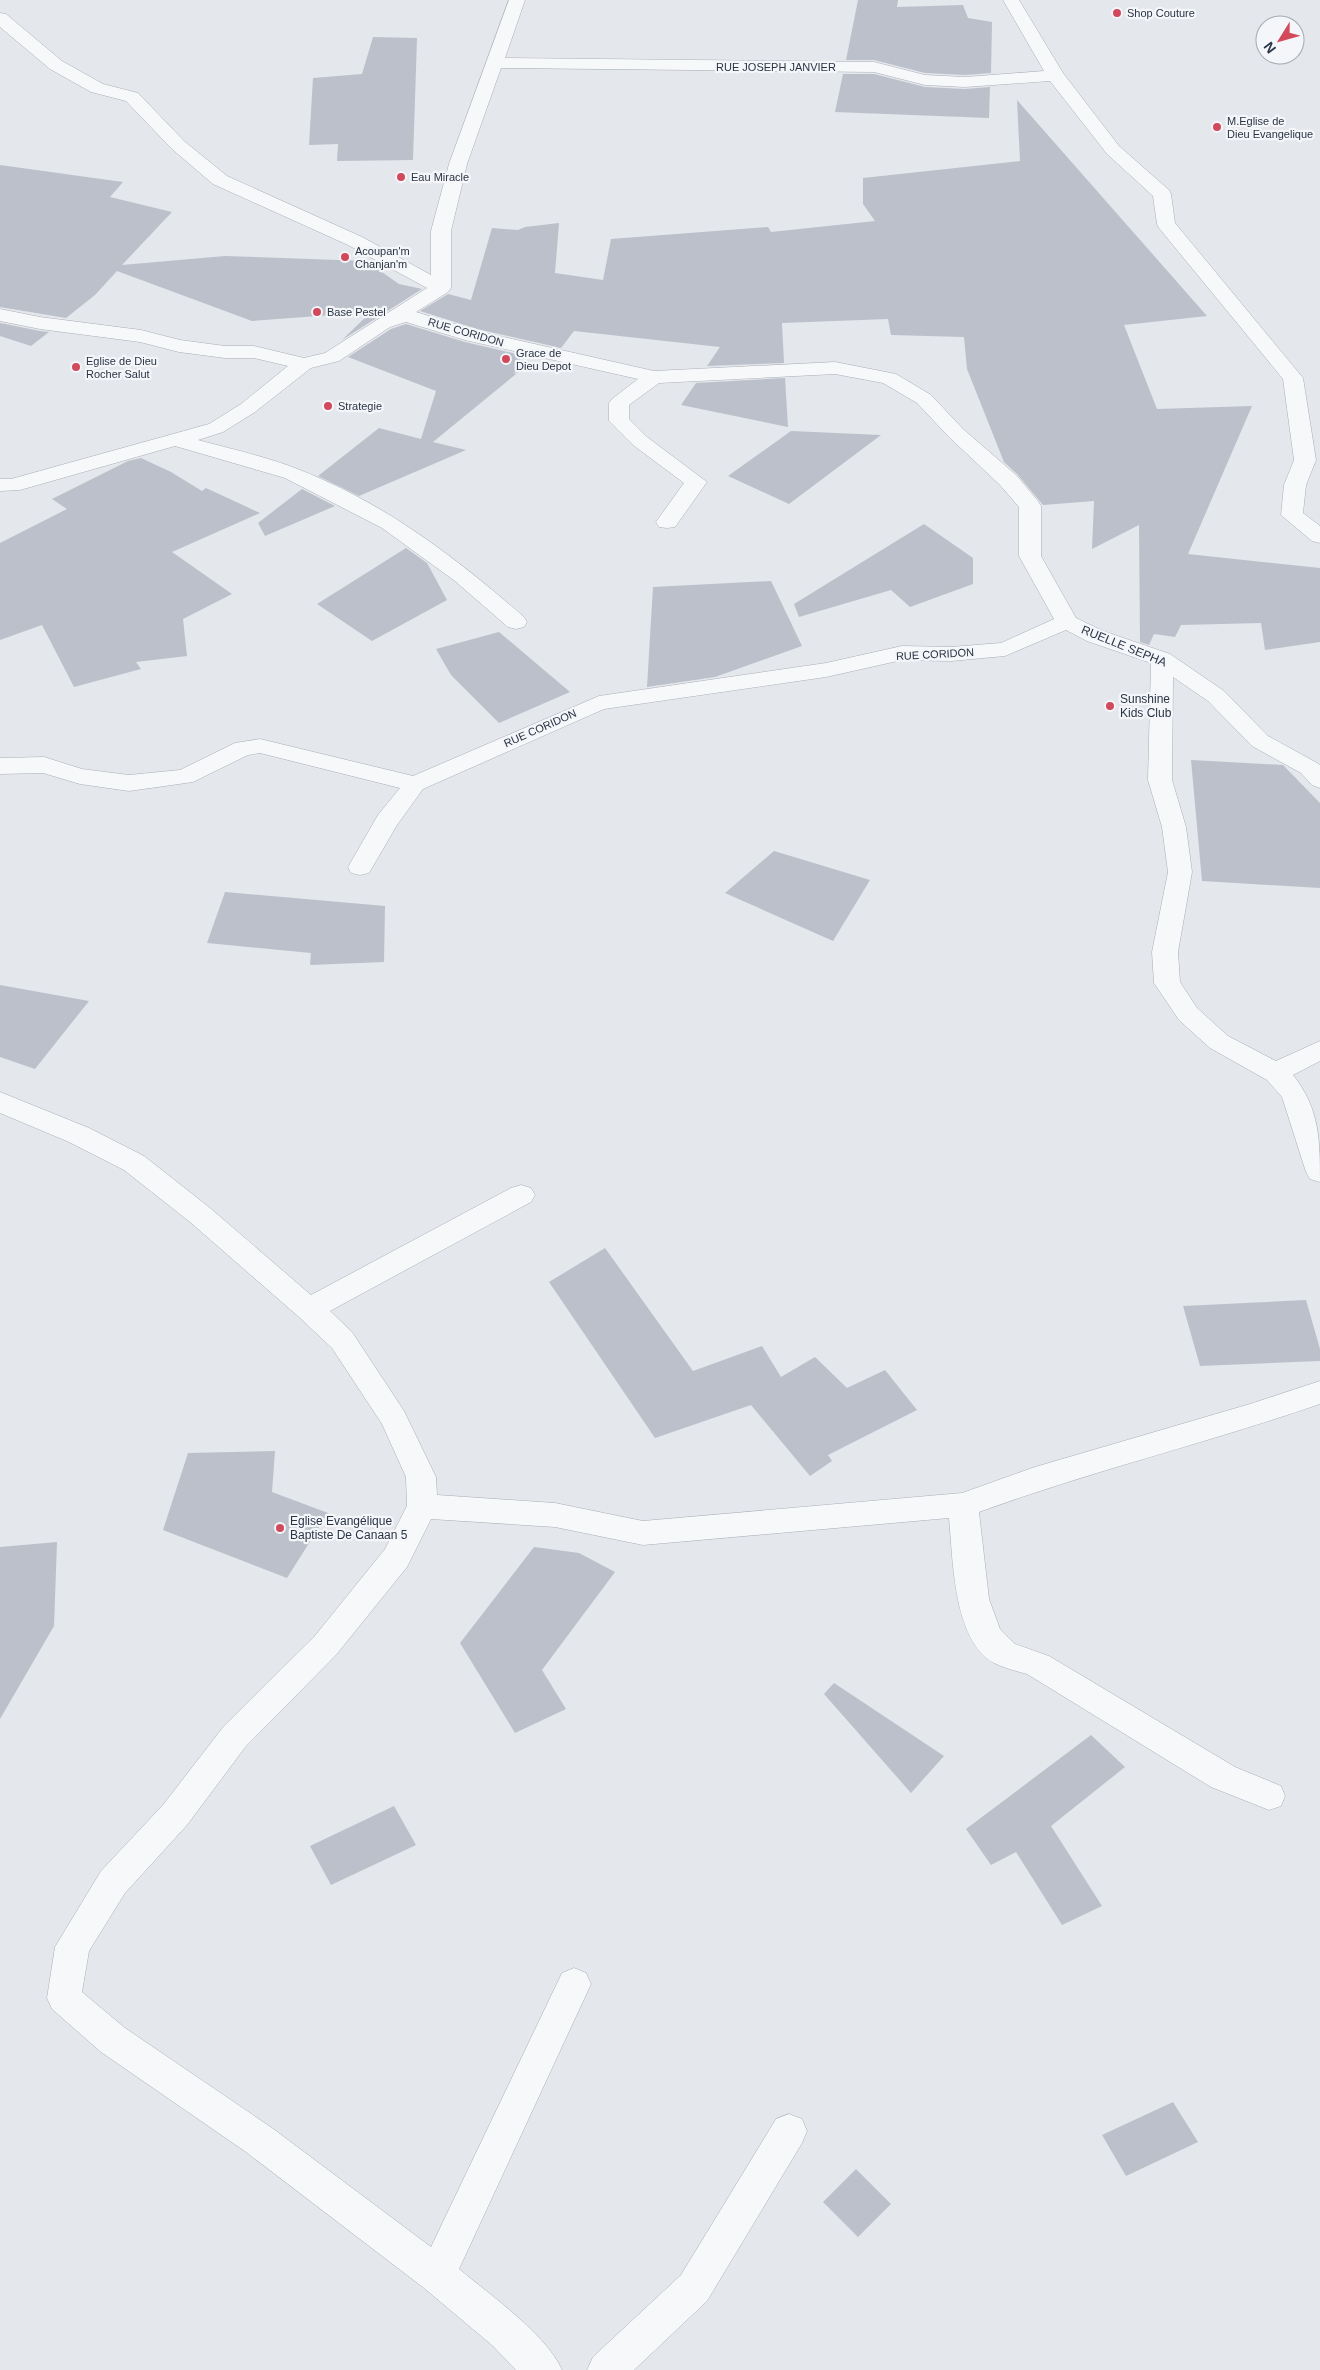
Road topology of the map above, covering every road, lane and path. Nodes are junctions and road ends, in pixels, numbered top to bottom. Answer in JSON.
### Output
{"nodes":[{"id":1,"x":517,"y":0,"type":"edge"},
{"id":2,"x":1011,"y":0,"type":"edge"},
{"id":3,"x":0,"y":18,"type":"edge"},
{"id":4,"x":494,"y":63,"type":"junction"},
{"id":5,"x":1055,"y":76,"type":"junction"},
{"id":6,"x":441,"y":288,"type":"junction"},
{"id":7,"x":0,"y":315,"type":"edge"},
{"id":8,"x":383,"y":323,"type":"junction"},
{"id":9,"x":304,"y":364,"type":"junction"},
{"id":10,"x":654,"y":377,"type":"junction"},
{"id":11,"x":177,"y":440,"type":"junction"},
{"id":12,"x":4,"y":488,"type":"edge"},
{"id":13,"x":667,"y":522,"type":"dead end"},
{"id":14,"x":1320,"y":536,"type":"edge"},
{"id":15,"x":516,"y":622,"type":"dead end"},
{"id":16,"x":1067,"y":622,"type":"junction"},
{"id":17,"x":1162,"y":659,"type":"junction"},
{"id":18,"x":0,"y":766,"type":"edge"},
{"id":19,"x":1316,"y":771,"type":"edge"},
{"id":20,"x":414,"y":784,"type":"junction"},
{"id":21,"x":360,"y":867,"type":"dead end"},
{"id":22,"x":1320,"y":1050,"type":"edge"},
{"id":23,"x":1276,"y":1073,"type":"junction"},
{"id":24,"x":0,"y":1102,"type":"edge"},
{"id":25,"x":1320,"y":1172,"type":"edge"},
{"id":26,"x":521,"y":1195,"type":"dead end"},
{"id":27,"x":308,"y":1310,"type":"junction"},
{"id":28,"x":1320,"y":1392,"type":"edge"},
{"id":29,"x":963,"y":1505,"type":"junction"},
{"id":30,"x":422,"y":1506,"type":"junction"},
{"id":31,"x":1269,"y":1796,"type":"dead end"},
{"id":32,"x":574,"y":1984,"type":"dead end"},
{"id":33,"x":789,"y":2131,"type":"dead end"},
{"id":34,"x":437,"y":2274,"type":"junction"},
{"id":35,"x":543,"y":2370,"type":"edge"},
{"id":36,"x":606,"y":2370,"type":"edge"}],
"edges":[{"from":1,"to":4,"type":"street"},
{"from":2,"to":5,"type":"street"},
{"from":3,"to":6,"type":"street"},
{"from":4,"to":5,"type":"street","name":"RUE JOSEPH JANVIER"},
{"from":4,"to":6,"type":"street"},
{"from":5,"to":14,"type":"street"},
{"from":6,"to":8,"type":"street"},
{"from":7,"to":9,"type":"street"},
{"from":8,"to":9,"type":"street"},
{"from":8,"to":10,"type":"street","name":"RUE CORIDON"},
{"from":9,"to":11,"type":"street"},
{"from":10,"to":13,"type":"street"},
{"from":10,"to":16,"type":"street","name":"RUE CORIDON"},
{"from":11,"to":12,"type":"street"},
{"from":11,"to":15,"type":"street"},
{"from":16,"to":17,"type":"street","name":"RUELLE SEPHA"},
{"from":16,"to":20,"type":"street","name":"RUE CORIDON"},
{"from":17,"to":19,"type":"street","name":"RUELLE SEPHA"},
{"from":17,"to":23,"type":"street"},
{"from":18,"to":20,"type":"street"},
{"from":20,"to":21,"type":"street","name":"RUE CORIDON"},
{"from":22,"to":23,"type":"street"},
{"from":23,"to":25,"type":"street"},
{"from":24,"to":27,"type":"street"},
{"from":26,"to":27,"type":"street"},
{"from":27,"to":30,"type":"street"},
{"from":28,"to":29,"type":"street"},
{"from":29,"to":30,"type":"street"},
{"from":29,"to":31,"type":"street"},
{"from":30,"to":34,"type":"street"},
{"from":32,"to":34,"type":"street"},
{"from":33,"to":36,"type":"street"},
{"from":34,"to":35,"type":"street"}]}
